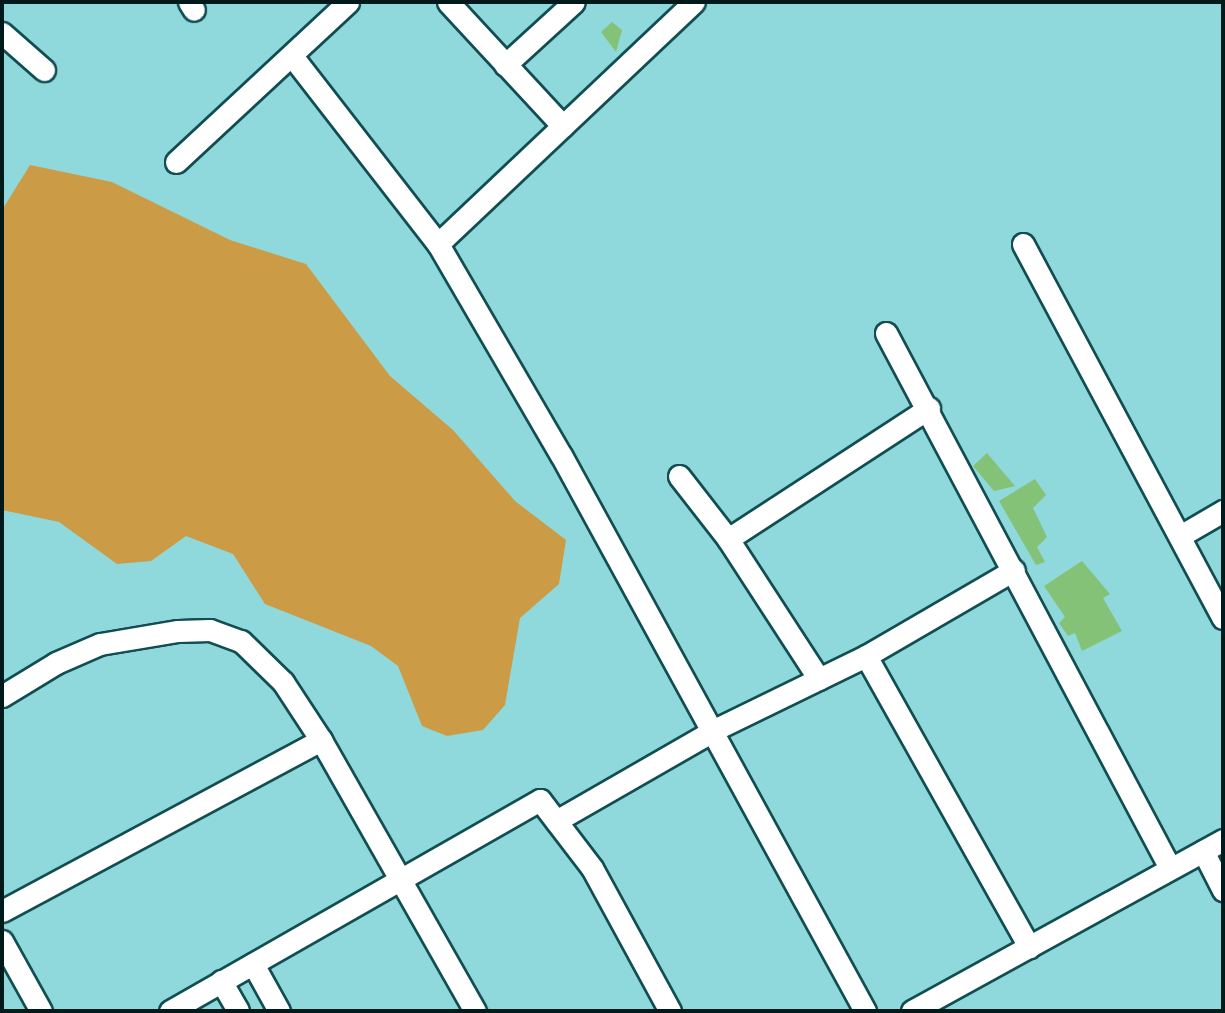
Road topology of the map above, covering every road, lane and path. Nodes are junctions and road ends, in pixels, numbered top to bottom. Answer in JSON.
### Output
{"nodes":[{"id":1,"x":348,"y":2,"type":"edge"},
{"id":2,"x":447,"y":2,"type":"edge"},
{"id":3,"x":574,"y":2,"type":"edge"},
{"id":4,"x":694,"y":2,"type":"edge"},
{"id":5,"x":2,"y":33,"type":"edge"},
{"id":6,"x":292,"y":56,"type":"junction"},
{"id":7,"x":505,"y":65,"type":"junction"},
{"id":8,"x":44,"y":70,"type":"dead end"},
{"id":9,"x":563,"y":126,"type":"junction"},
{"id":10,"x":176,"y":162,"type":"dead end"},
{"id":11,"x":438,"y":244,"type":"junction"},
{"id":12,"x":1024,"y":244,"type":"dead end"},
{"id":13,"x":886,"y":333,"type":"dead end"},
{"id":14,"x":929,"y":408,"type":"junction"},
{"id":15,"x":679,"y":476,"type":"dead end"},
{"id":16,"x":1223,"y":512,"type":"edge"},
{"id":17,"x":1180,"y":536,"type":"junction"},
{"id":18,"x":728,"y":539,"type":"junction"},
{"id":19,"x":1014,"y":570,"type":"junction"},
{"id":20,"x":1223,"y":618,"type":"edge"},
{"id":21,"x":866,"y":656,"type":"junction"},
{"id":22,"x":819,"y":679,"type":"junction"},
{"id":23,"x":2,"y":696,"type":"edge"},
{"id":24,"x":714,"y":730,"type":"junction"},
{"id":25,"x":321,"y":740,"type":"junction"},
{"id":26,"x":556,"y":821,"type":"junction"},
{"id":27,"x":1223,"y":840,"type":"edge"},
{"id":28,"x":1203,"y":851,"type":"junction"},
{"id":29,"x":1170,"y":868,"type":"junction"},
{"id":30,"x":402,"y":882,"type":"junction"},
{"id":31,"x":1223,"y":890,"type":"edge"},
{"id":32,"x":2,"y":911,"type":"edge"},
{"id":33,"x":2,"y":941,"type":"edge"},
{"id":34,"x":1028,"y":947,"type":"junction"},
{"id":35,"x":253,"y":964,"type":"junction"},
{"id":36,"x":221,"y":981,"type":"junction"},
{"id":37,"x":41,"y":1011,"type":"edge"},
{"id":38,"x":170,"y":1011,"type":"edge"},
{"id":39,"x":238,"y":1011,"type":"edge"},
{"id":40,"x":279,"y":1011,"type":"edge"},
{"id":41,"x":475,"y":1011,"type":"edge"},
{"id":42,"x":670,"y":1011,"type":"edge"},
{"id":43,"x":865,"y":1011,"type":"edge"},
{"id":44,"x":912,"y":1011,"type":"edge"}],
"edges":[{"from":1,"to":6,"type":"street"},
{"from":2,"to":7,"type":"street"},
{"from":3,"to":7,"type":"street"},
{"from":4,"to":9,"type":"street"},
{"from":5,"to":8,"type":"street"},
{"from":6,"to":10,"type":"street"},
{"from":6,"to":11,"type":"street"},
{"from":7,"to":9,"type":"street"},
{"from":9,"to":11,"type":"street"},
{"from":11,"to":24,"type":"street"},
{"from":12,"to":17,"type":"street"},
{"from":13,"to":14,"type":"street"},
{"from":14,"to":18,"type":"street"},
{"from":14,"to":19,"type":"street"},
{"from":15,"to":18,"type":"street"},
{"from":16,"to":17,"type":"street"},
{"from":17,"to":20,"type":"street"},
{"from":18,"to":22,"type":"street"},
{"from":19,"to":21,"type":"street"},
{"from":19,"to":29,"type":"street"},
{"from":21,"to":22,"type":"street"},
{"from":21,"to":34,"type":"street"},
{"from":22,"to":24,"type":"street"},
{"from":23,"to":25,"type":"street"},
{"from":24,"to":26,"type":"street"},
{"from":24,"to":43,"type":"street"},
{"from":25,"to":30,"type":"street"},
{"from":25,"to":32,"type":"street"},
{"from":26,"to":30,"type":"street"},
{"from":26,"to":42,"type":"street"},
{"from":27,"to":28,"type":"street"},
{"from":28,"to":29,"type":"street"},
{"from":28,"to":31,"type":"street"},
{"from":29,"to":34,"type":"street"},
{"from":30,"to":35,"type":"street"},
{"from":30,"to":41,"type":"street"},
{"from":33,"to":37,"type":"street"},
{"from":34,"to":44,"type":"street"},
{"from":35,"to":36,"type":"street"},
{"from":35,"to":40,"type":"street"},
{"from":36,"to":38,"type":"street"},
{"from":36,"to":39,"type":"street"}]}
